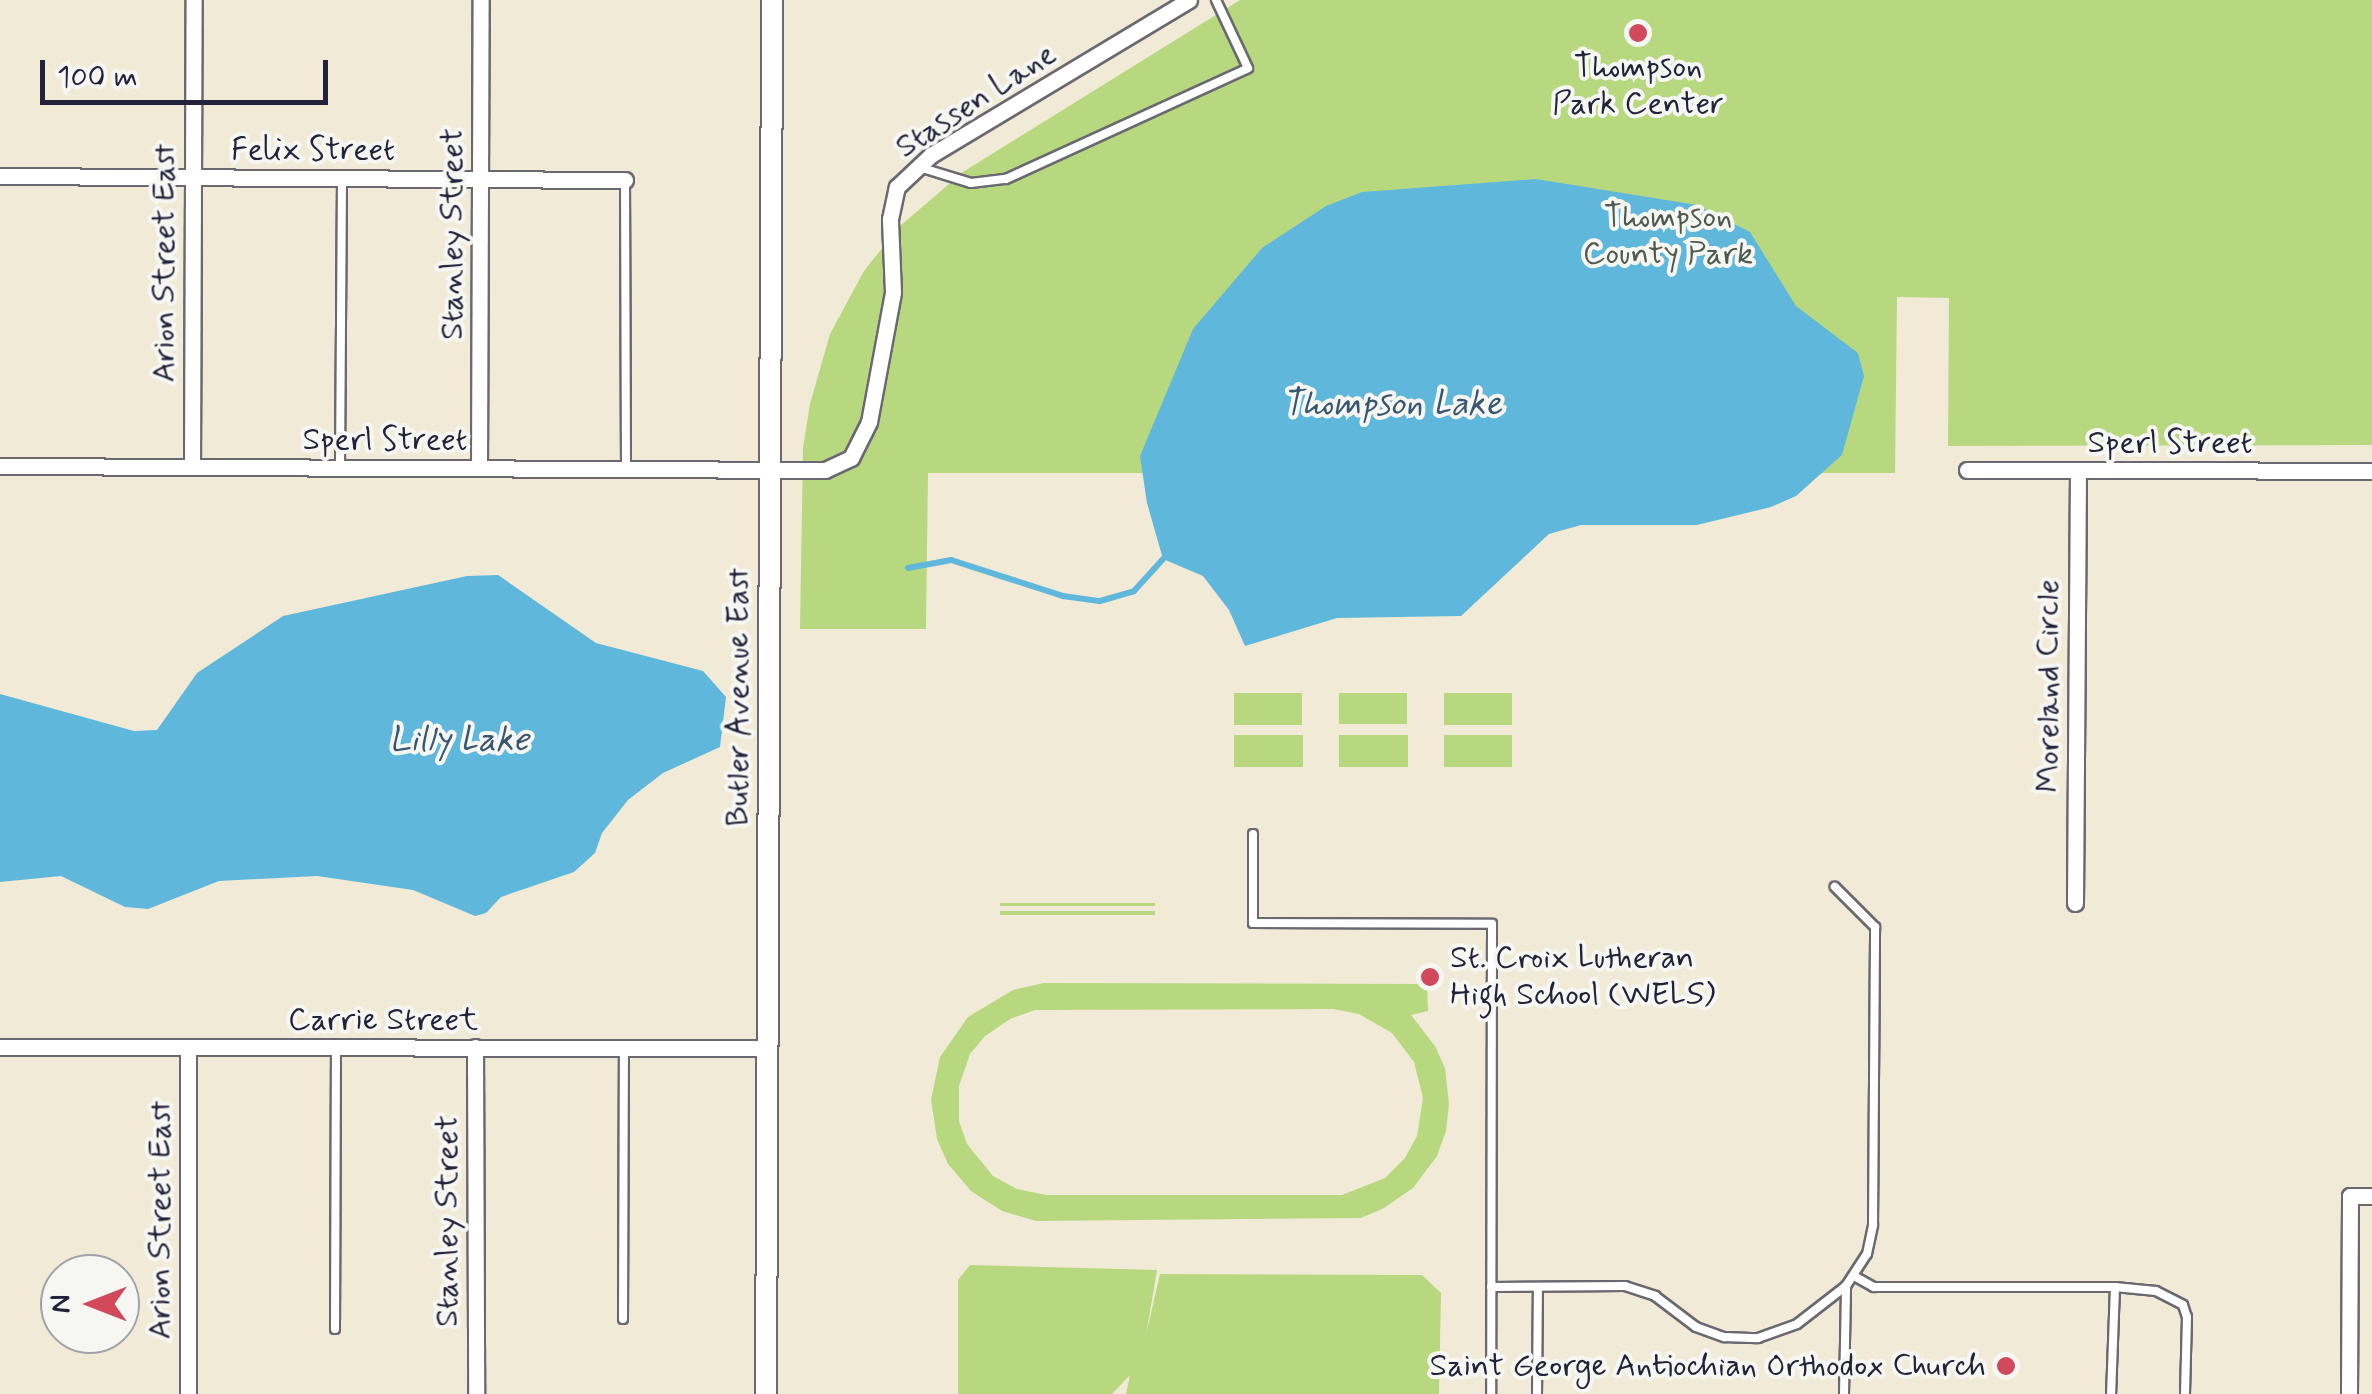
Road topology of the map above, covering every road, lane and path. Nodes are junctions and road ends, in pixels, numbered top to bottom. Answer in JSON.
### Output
{"nodes":[{"id":1,"x":194,"y":0,"type":"edge"},
{"id":2,"x":481,"y":0,"type":"edge"},
{"id":3,"x":772,"y":0,"type":"edge"},
{"id":4,"x":1189,"y":0,"type":"edge"},
{"id":5,"x":1216,"y":0,"type":"edge"},
{"id":6,"x":919,"y":166,"type":"junction"},
{"id":7,"x":0,"y":176,"type":"edge"},
{"id":8,"x":193,"y":177,"type":"junction"},
{"id":9,"x":342,"y":177,"type":"junction"},
{"id":10,"x":480,"y":178,"type":"junction"},
{"id":11,"x":625,"y":180,"type":"joint"},
{"id":12,"x":0,"y":466,"type":"edge"},
{"id":13,"x":192,"y":467,"type":"junction"},
{"id":14,"x":340,"y":467,"type":"junction"},
{"id":15,"x":479,"y":468,"type":"junction"},
{"id":16,"x":626,"y":468,"type":"junction"},
{"id":17,"x":771,"y":468,"type":"junction"},
{"id":18,"x":1968,"y":470,"type":"dead end"},
{"id":19,"x":2078,"y":470,"type":"junction"},
{"id":20,"x":2372,"y":471,"type":"edge"},
{"id":21,"x":1254,"y":834,"type":"dead end"},
{"id":22,"x":1835,"y":887,"type":"dead end"},
{"id":23,"x":2075,"y":903,"type":"dead end"},
{"id":24,"x":0,"y":1046,"type":"edge"},
{"id":25,"x":188,"y":1047,"type":"junction"},
{"id":26,"x":336,"y":1047,"type":"junction"},
{"id":27,"x":476,"y":1047,"type":"junction"},
{"id":28,"x":624,"y":1048,"type":"junction"},
{"id":29,"x":767,"y":1048,"type":"junction"},
{"id":30,"x":2372,"y":1196,"type":"edge"},
{"id":31,"x":1854,"y":1276,"type":"junction"},
{"id":32,"x":1846,"y":1286,"type":"junction"},
{"id":33,"x":1491,"y":1287,"type":"junction"},
{"id":34,"x":1538,"y":1287,"type":"junction"},
{"id":35,"x":2116,"y":1287,"type":"junction"},
{"id":36,"x":622,"y":1319,"type":"dead end"},
{"id":37,"x":335,"y":1329,"type":"dead end"},
{"id":38,"x":188,"y":1394,"type":"edge"},
{"id":39,"x":476,"y":1394,"type":"edge"},
{"id":40,"x":766,"y":1394,"type":"edge"},
{"id":41,"x":1491,"y":1394,"type":"edge"},
{"id":42,"x":1538,"y":1394,"type":"edge"},
{"id":43,"x":1844,"y":1394,"type":"edge"},
{"id":44,"x":2111,"y":1394,"type":"edge"},
{"id":45,"x":2184,"y":1394,"type":"edge"},
{"id":46,"x":2350,"y":1394,"type":"edge"}],
"edges":[{"from":1,"to":8,"type":"street","name":"Arion Street East"},
{"from":2,"to":10,"type":"street","name":"Stanley Street"},
{"from":3,"to":17,"type":"street","name":"Butler Avenue East"},
{"from":4,"to":6,"type":"street","name":"Stassen Lane"},
{"from":5,"to":6,"type":"lane"},
{"from":6,"to":17,"type":"street","name":"Stassen Lane"},
{"from":7,"to":8,"type":"street","name":"Felix Street"},
{"from":8,"to":9,"type":"street","name":"Felix Street"},
{"from":8,"to":13,"type":"street","name":"Arion Street East"},
{"from":9,"to":10,"type":"street","name":"Felix Street"},
{"from":9,"to":14,"type":"lane"},
{"from":10,"to":11,"type":"street","name":"Felix Street"},
{"from":10,"to":15,"type":"street","name":"Stanley Street"},
{"from":11,"to":16,"type":"lane"},
{"from":12,"to":13,"type":"street","name":"Sperl Street"},
{"from":13,"to":14,"type":"street","name":"Sperl Street"},
{"from":14,"to":15,"type":"street","name":"Sperl Street"},
{"from":15,"to":16,"type":"street","name":"Sperl Street"},
{"from":16,"to":17,"type":"street","name":"Sperl Street"},
{"from":17,"to":29,"type":"street","name":"Butler Avenue East"},
{"from":18,"to":19,"type":"street","name":"Sperl Street"},
{"from":19,"to":20,"type":"street","name":"Sperl Street"},
{"from":19,"to":23,"type":"street","name":"Moreland Circle"},
{"from":21,"to":33,"type":"lane"},
{"from":22,"to":31,"type":"lane"},
{"from":24,"to":25,"type":"street","name":"Carrie Street"},
{"from":25,"to":26,"type":"street","name":"Carrie Street"},
{"from":25,"to":38,"type":"street","name":"Arion Street East"},
{"from":26,"to":27,"type":"street","name":"Carrie Street"},
{"from":26,"to":37,"type":"lane"},
{"from":27,"to":28,"type":"street","name":"Carrie Street"},
{"from":27,"to":39,"type":"street","name":"Stanley Street"},
{"from":28,"to":29,"type":"street","name":"Carrie Street"},
{"from":28,"to":36,"type":"lane"},
{"from":29,"to":40,"type":"street","name":"Butler Avenue East"},
{"from":30,"to":46,"type":"street"},
{"from":31,"to":32,"type":"lane"},
{"from":31,"to":35,"type":"lane"},
{"from":32,"to":34,"type":"lane"},
{"from":32,"to":43,"type":"lane"},
{"from":33,"to":34,"type":"lane"},
{"from":33,"to":41,"type":"lane"},
{"from":34,"to":42,"type":"lane"},
{"from":35,"to":44,"type":"lane"},
{"from":35,"to":45,"type":"lane"}]}
